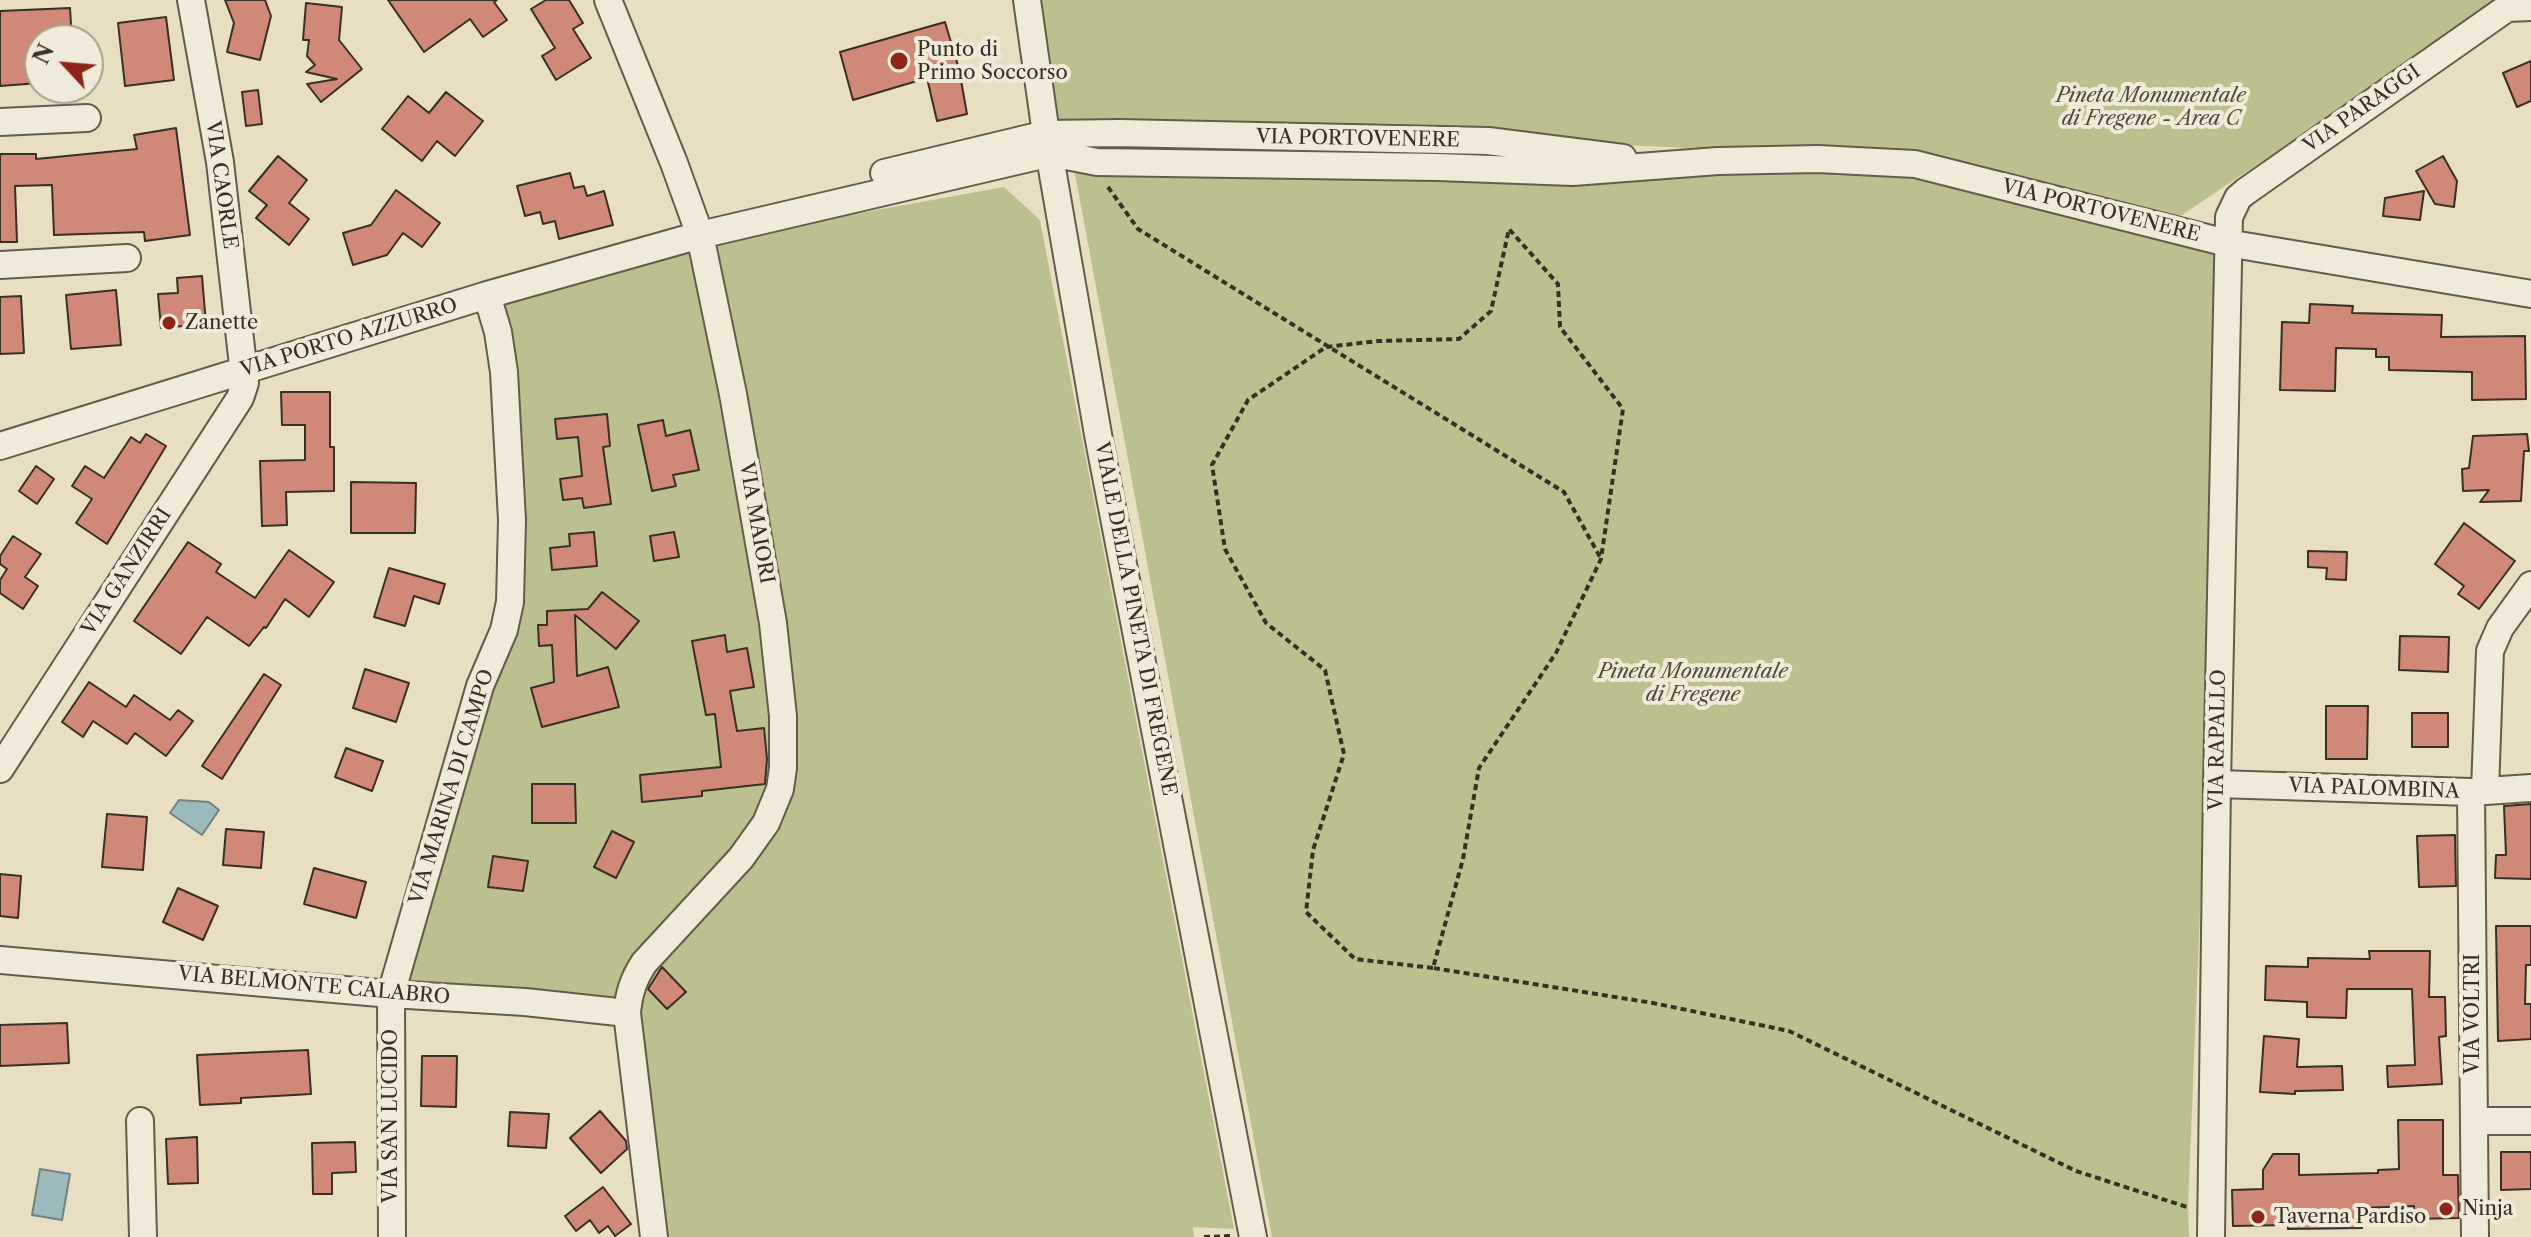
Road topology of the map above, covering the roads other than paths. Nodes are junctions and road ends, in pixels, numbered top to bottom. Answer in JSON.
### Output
{"nodes":[{"id":1,"x":191,"y":0,"type":"edge"},
{"id":2,"x":608,"y":0,"type":"edge"},
{"id":3,"x":1027,"y":0,"type":"edge"},
{"id":4,"x":2518,"y":5,"type":"edge"},
{"id":5,"x":87,"y":118,"type":"dead end"},
{"id":6,"x":0,"y":122,"type":"edge"},
{"id":7,"x":1048,"y":144,"type":"junction"},
{"id":8,"x":1669,"y":166,"type":"junction"},
{"id":9,"x":700,"y":235,"type":"junction"},
{"id":10,"x":2227,"y":243,"type":"junction"},
{"id":11,"x":127,"y":258,"type":"dead end"},
{"id":12,"x":0,"y":265,"type":"edge"},
{"id":13,"x":2531,"y":294,"type":"edge"},
{"id":14,"x":487,"y":295,"type":"junction"},
{"id":15,"x":245,"y":370,"type":"junction"},
{"id":16,"x":0,"y":446,"type":"edge"},
{"id":17,"x":2531,"y":585,"type":"edge"},
{"id":18,"x":0,"y":769,"type":"edge"},
{"id":19,"x":2217,"y":784,"type":"junction"},
{"id":20,"x":2531,"y":788,"type":"edge"},
{"id":21,"x":2478,"y":791,"type":"junction"},
{"id":22,"x":0,"y":960,"type":"edge"},
{"id":23,"x":391,"y":994,"type":"junction"},
{"id":24,"x":627,"y":1013,"type":"junction"},
{"id":25,"x":140,"y":1121,"type":"dead end"},
{"id":26,"x":2474,"y":1121,"type":"junction"},
{"id":27,"x":2531,"y":1121,"type":"edge"},
{"id":28,"x":2211,"y":1226,"type":"edge"},
{"id":29,"x":143,"y":1237,"type":"edge"},
{"id":30,"x":392,"y":1237,"type":"edge"},
{"id":31,"x":654,"y":1237,"type":"edge"},
{"id":32,"x":1253,"y":1237,"type":"edge"},
{"id":33,"x":2475,"y":1237,"type":"edge"}],
"edges":[{"from":1,"to":15,"type":"street","name":"VIA CAORLE"},
{"from":2,"to":9,"type":"street","name":"VIA MAIORI"},
{"from":3,"to":7,"type":"street","name":"VIALE DELLA PINETA DI FREGENE"},
{"from":4,"to":10,"type":"street","name":"VIA PARAGGI"},
{"from":5,"to":6,"type":"street"},
{"from":7,"to":8,"type":"street","name":"VIA PORTOVENERE"},
{"from":7,"to":8,"type":"street","name":"VIA PORTOVENERE"},
{"from":7,"to":9,"type":"street","name":"VIA PORTO AZZURRO"},
{"from":7,"to":32,"type":"street","name":"VIALE DELLA PINETA DI FREGENE"},
{"from":8,"to":10,"type":"street","name":"VIA PORTOVENERE"},
{"from":9,"to":14,"type":"street","name":"VIA PORTO AZZURRO"},
{"from":9,"to":24,"type":"street","name":"VIA MAIORI"},
{"from":10,"to":13,"type":"street","name":"VIA PORTOVENERE"},
{"from":10,"to":19,"type":"street","name":"VIA RAPALLO"},
{"from":11,"to":12,"type":"street"},
{"from":14,"to":15,"type":"street","name":"VIA PORTO AZZURRO"},
{"from":14,"to":23,"type":"street","name":"VIA MARINA DI CAMPO"},
{"from":15,"to":16,"type":"street","name":"VIA PORTO AZZURRO"},
{"from":15,"to":18,"type":"street","name":"VIA GANZIRRI"},
{"from":17,"to":21,"type":"street","name":"VIA VOLTRI"},
{"from":19,"to":21,"type":"street","name":"VIA PALOMBINA"},
{"from":19,"to":28,"type":"street","name":"VIA RAPALLO"},
{"from":20,"to":21,"type":"street","name":"VIA PALOMBINA"},
{"from":21,"to":26,"type":"street","name":"VIA VOLTRI"},
{"from":22,"to":23,"type":"street","name":"VIA BELMONTE CALABRO"},
{"from":23,"to":24,"type":"street","name":"VIA BELMONTE CALABRO"},
{"from":23,"to":30,"type":"street","name":"VIA SAN LUCIDO"},
{"from":24,"to":31,"type":"street"},
{"from":25,"to":29,"type":"street"},
{"from":26,"to":27,"type":"street"},
{"from":26,"to":33,"type":"street","name":"VIA VOLTRI"}]}
